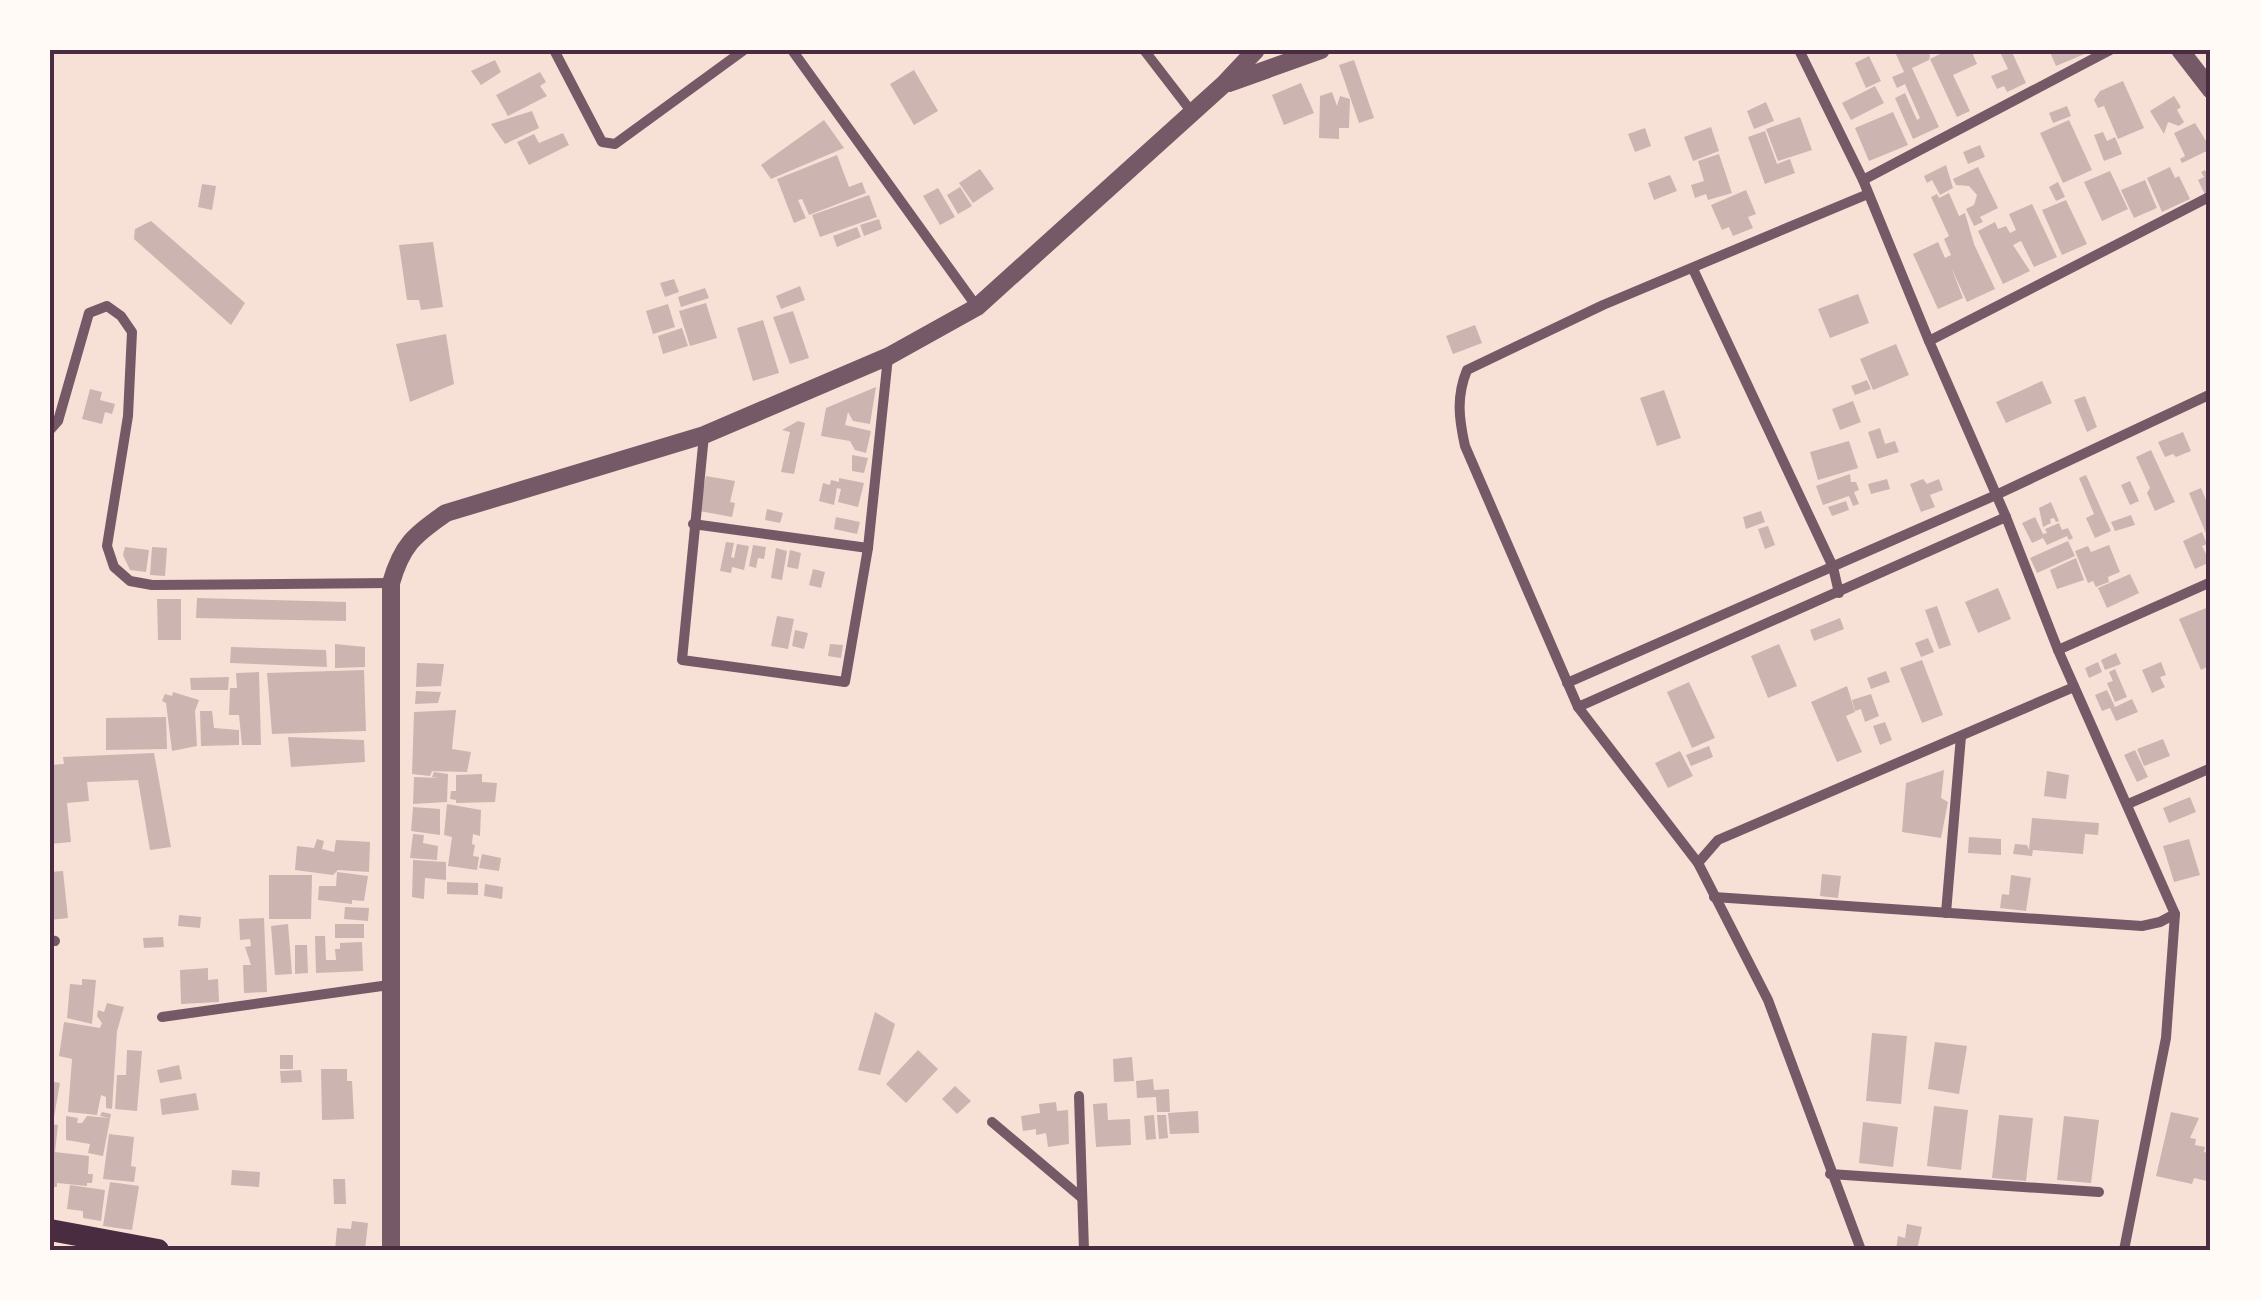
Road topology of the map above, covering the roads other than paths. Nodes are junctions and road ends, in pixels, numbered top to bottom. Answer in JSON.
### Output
{"nodes":[{"id":1,"x":554,"y":50,"type":"edge"},
{"id":2,"x":744,"y":50,"type":"edge"},
{"id":3,"x":792,"y":50,"type":"edge"},
{"id":4,"x":1144,"y":50,"type":"edge"},
{"id":5,"x":1256,"y":50,"type":"edge"},
{"id":6,"x":1321,"y":50,"type":"edge"},
{"id":7,"x":1800,"y":50,"type":"edge"},
{"id":8,"x":2110,"y":50,"type":"edge"},
{"id":9,"x":2180,"y":50,"type":"edge"},
{"id":10,"x":1224,"y":84,"type":"junction"},
{"id":11,"x":2211,"y":90,"type":"edge"},
{"id":12,"x":1191,"y":111,"type":"junction"},
{"id":13,"x":1863,"y":180,"type":"junction"},
{"id":14,"x":1868,"y":194,"type":"junction"},
{"id":15,"x":2211,"y":196,"type":"edge"},
{"id":16,"x":1692,"y":268,"type":"junction"},
{"id":17,"x":977,"y":307,"type":"junction"},
{"id":18,"x":1928,"y":341,"type":"junction"},
{"id":19,"x":888,"y":356,"type":"junction"},
{"id":20,"x":2211,"y":394,"type":"edge"},
{"id":21,"x":50,"y":430,"type":"edge"},
{"id":22,"x":704,"y":435,"type":"junction"},
{"id":23,"x":1996,"y":496,"type":"junction"},
{"id":24,"x":2006,"y":517,"type":"junction"},
{"id":25,"x":694,"y":524,"type":"junction"},
{"id":26,"x":868,"y":548,"type":"junction"},
{"id":27,"x":1833,"y":567,"type":"junction"},
{"id":28,"x":2211,"y":582,"type":"edge"},
{"id":29,"x":390,"y":583,"type":"junction"},
{"id":30,"x":1839,"y":593,"type":"junction"},
{"id":31,"x":2058,"y":650,"type":"junction"},
{"id":32,"x":1568,"y":683,"type":"junction"},
{"id":33,"x":2074,"y":687,"type":"junction"},
{"id":34,"x":1578,"y":707,"type":"junction"},
{"id":35,"x":1961,"y":736,"type":"junction"},
{"id":36,"x":2211,"y":768,"type":"edge"},
{"id":37,"x":2128,"y":804,"type":"junction"},
{"id":38,"x":1698,"y":863,"type":"junction"},
{"id":39,"x":1714,"y":897,"type":"junction"},
{"id":40,"x":1946,"y":913,"type":"junction"},
{"id":41,"x":2175,"y":914,"type":"junction"},
{"id":42,"x":389,"y":985,"type":"junction"},
{"id":43,"x":162,"y":1017,"type":"dead end"},
{"id":44,"x":1079,"y":1096,"type":"dead end"},
{"id":45,"x":992,"y":1122,"type":"dead end"},
{"id":46,"x":1830,"y":1174,"type":"junction"},
{"id":47,"x":2098,"y":1192,"type":"dead end"},
{"id":48,"x":1082,"y":1198,"type":"junction"},
{"id":49,"x":50,"y":1230,"type":"edge"},
{"id":50,"x":158,"y":1250,"type":"edge"},
{"id":51,"x":391,"y":1250,"type":"edge"},
{"id":52,"x":1084,"y":1250,"type":"edge"},
{"id":53,"x":1861,"y":1250,"type":"edge"},
{"id":54,"x":2124,"y":1250,"type":"edge"}],
"edges":[{"from":1,"to":2,"type":"street"},
{"from":3,"to":17,"type":"street"},
{"from":4,"to":12,"type":"street"},
{"from":5,"to":10,"type":"street"},
{"from":6,"to":10,"type":"street"},
{"from":7,"to":13,"type":"street"},
{"from":8,"to":13,"type":"street"},
{"from":9,"to":11,"type":"street"},
{"from":10,"to":12,"type":"street"},
{"from":12,"to":17,"type":"street"},
{"from":13,"to":14,"type":"street"},
{"from":14,"to":16,"type":"street"},
{"from":14,"to":18,"type":"street"},
{"from":15,"to":18,"type":"street"},
{"from":16,"to":27,"type":"street"},
{"from":16,"to":32,"type":"street"},
{"from":17,"to":19,"type":"street"},
{"from":18,"to":23,"type":"street"},
{"from":19,"to":22,"type":"street"},
{"from":19,"to":26,"type":"street"},
{"from":20,"to":23,"type":"street"},
{"from":21,"to":29,"type":"street"},
{"from":22,"to":25,"type":"street"},
{"from":22,"to":29,"type":"street"},
{"from":23,"to":24,"type":"street"},
{"from":23,"to":27,"type":"street"},
{"from":24,"to":30,"type":"street"},
{"from":24,"to":31,"type":"street"},
{"from":25,"to":26,"type":"street"},
{"from":25,"to":26,"type":"street"},
{"from":27,"to":30,"type":"street"},
{"from":27,"to":32,"type":"street"},
{"from":28,"to":31,"type":"street"},
{"from":29,"to":42,"type":"street"},
{"from":30,"to":34,"type":"street"},
{"from":31,"to":33,"type":"street"},
{"from":32,"to":34,"type":"street"},
{"from":33,"to":35,"type":"street"},
{"from":33,"to":37,"type":"street"},
{"from":34,"to":38,"type":"street"},
{"from":35,"to":38,"type":"street"},
{"from":35,"to":40,"type":"street"},
{"from":36,"to":37,"type":"street"},
{"from":37,"to":41,"type":"street"},
{"from":38,"to":39,"type":"street"},
{"from":39,"to":40,"type":"street"},
{"from":39,"to":46,"type":"street"},
{"from":40,"to":41,"type":"street"},
{"from":41,"to":54,"type":"street"},
{"from":42,"to":43,"type":"street"},
{"from":42,"to":51,"type":"street"},
{"from":44,"to":48,"type":"street"},
{"from":45,"to":48,"type":"street"},
{"from":46,"to":47,"type":"street"},
{"from":46,"to":53,"type":"street"},
{"from":48,"to":52,"type":"street"},
{"from":49,"to":50,"type":"highway"}]}
